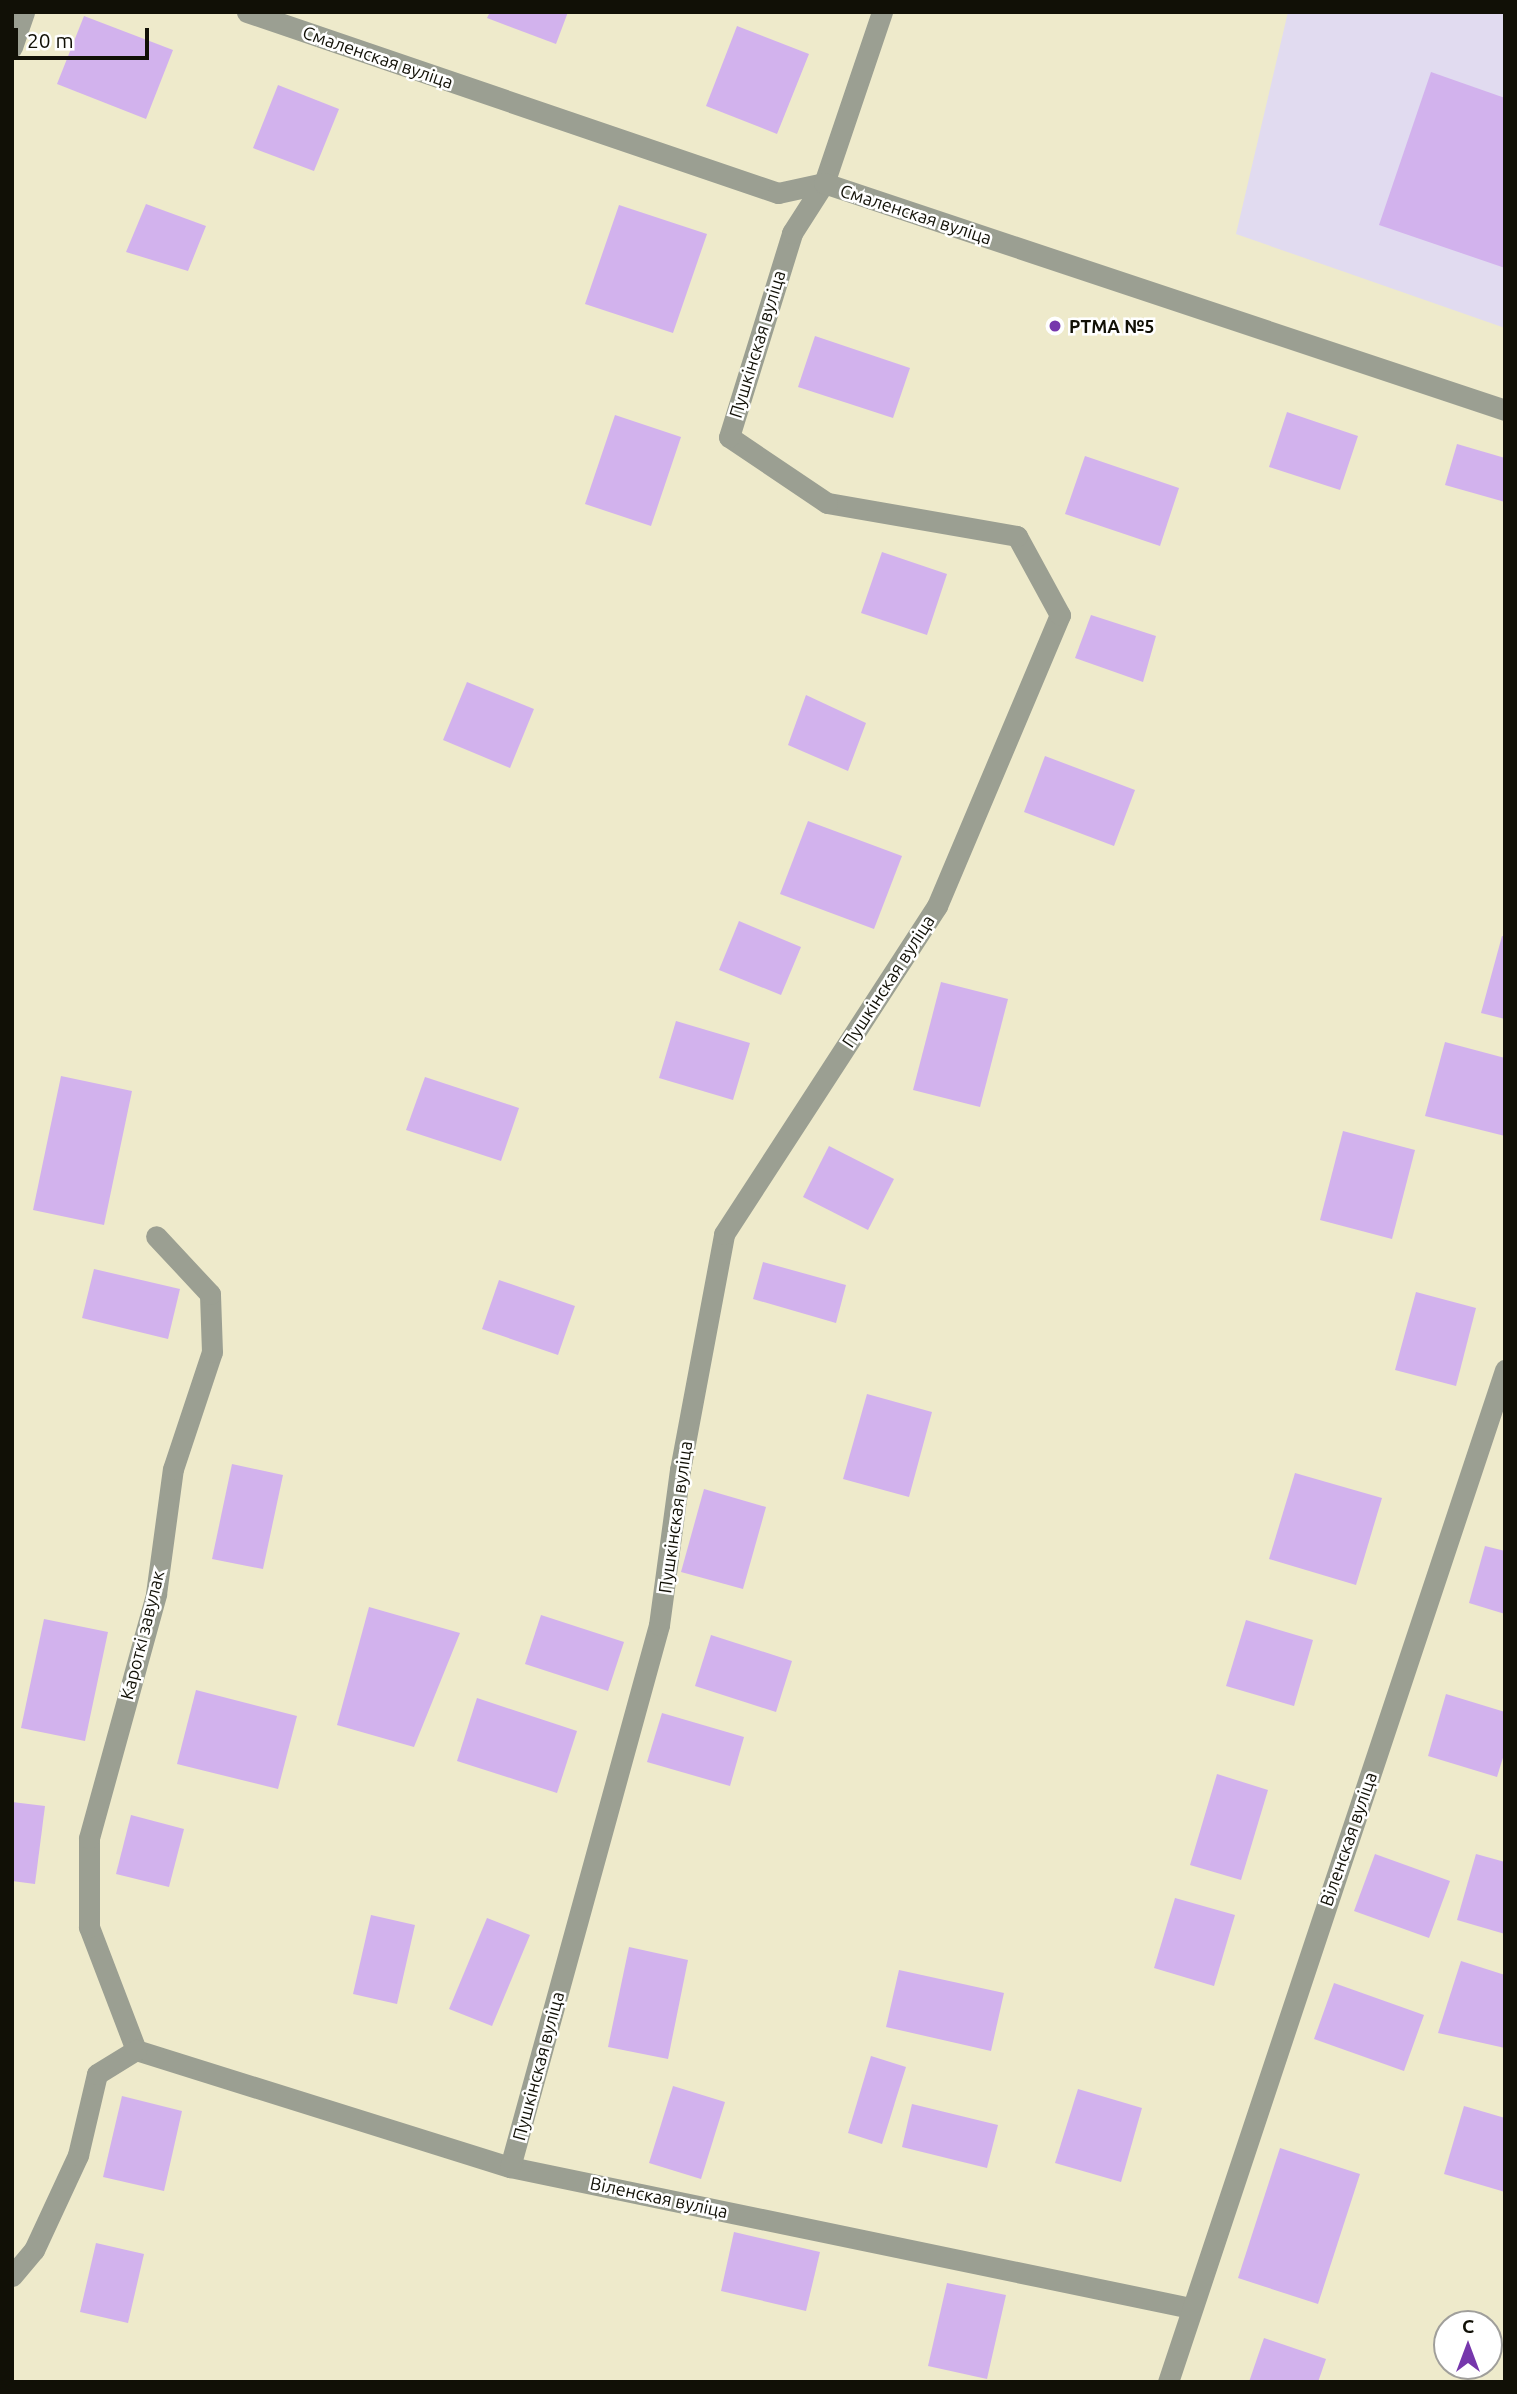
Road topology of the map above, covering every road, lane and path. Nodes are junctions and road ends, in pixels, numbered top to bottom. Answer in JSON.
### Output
{"nodes":[{"id":1,"x":24,"y":12,"type":"edge"},
{"id":2,"x":247,"y":12,"type":"edge"},
{"id":3,"x":882,"y":12,"type":"edge"},
{"id":4,"x":12,"y":47,"type":"edge"},
{"id":5,"x":824,"y":183,"type":"junction"},
{"id":6,"x":1505,"y":410,"type":"edge"},
{"id":7,"x":156,"y":1236,"type":"dead end"},
{"id":8,"x":1505,"y":1370,"type":"edge"},
{"id":9,"x":136,"y":2050,"type":"junction"},
{"id":10,"x":510,"y":2166,"type":"junction"},
{"id":11,"x":12,"y":2276,"type":"edge"},
{"id":12,"x":1191,"y":2308,"type":"junction"},
{"id":13,"x":1168,"y":2382,"type":"edge"}],
"edges":[{"from":1,"to":4,"type":"street"},
{"from":2,"to":5,"type":"street","name":"Смаленская вуліца"},
{"from":3,"to":5,"type":"street","name":"Пушкінская вуліца"},
{"from":5,"to":6,"type":"street","name":"Смаленская вуліца"},
{"from":5,"to":10,"type":"street","name":"Пушкінская вуліца"},
{"from":7,"to":9,"type":"street","name":"Кароткі завулак"},
{"from":8,"to":12,"type":"street","name":"Віленская вуліца"},
{"from":9,"to":10,"type":"street","name":"Віленская вуліца"},
{"from":9,"to":11,"type":"street"},
{"from":10,"to":12,"type":"street","name":"Віленская вуліца"},
{"from":12,"to":13,"type":"street","name":"Віленская вуліца"}]}
